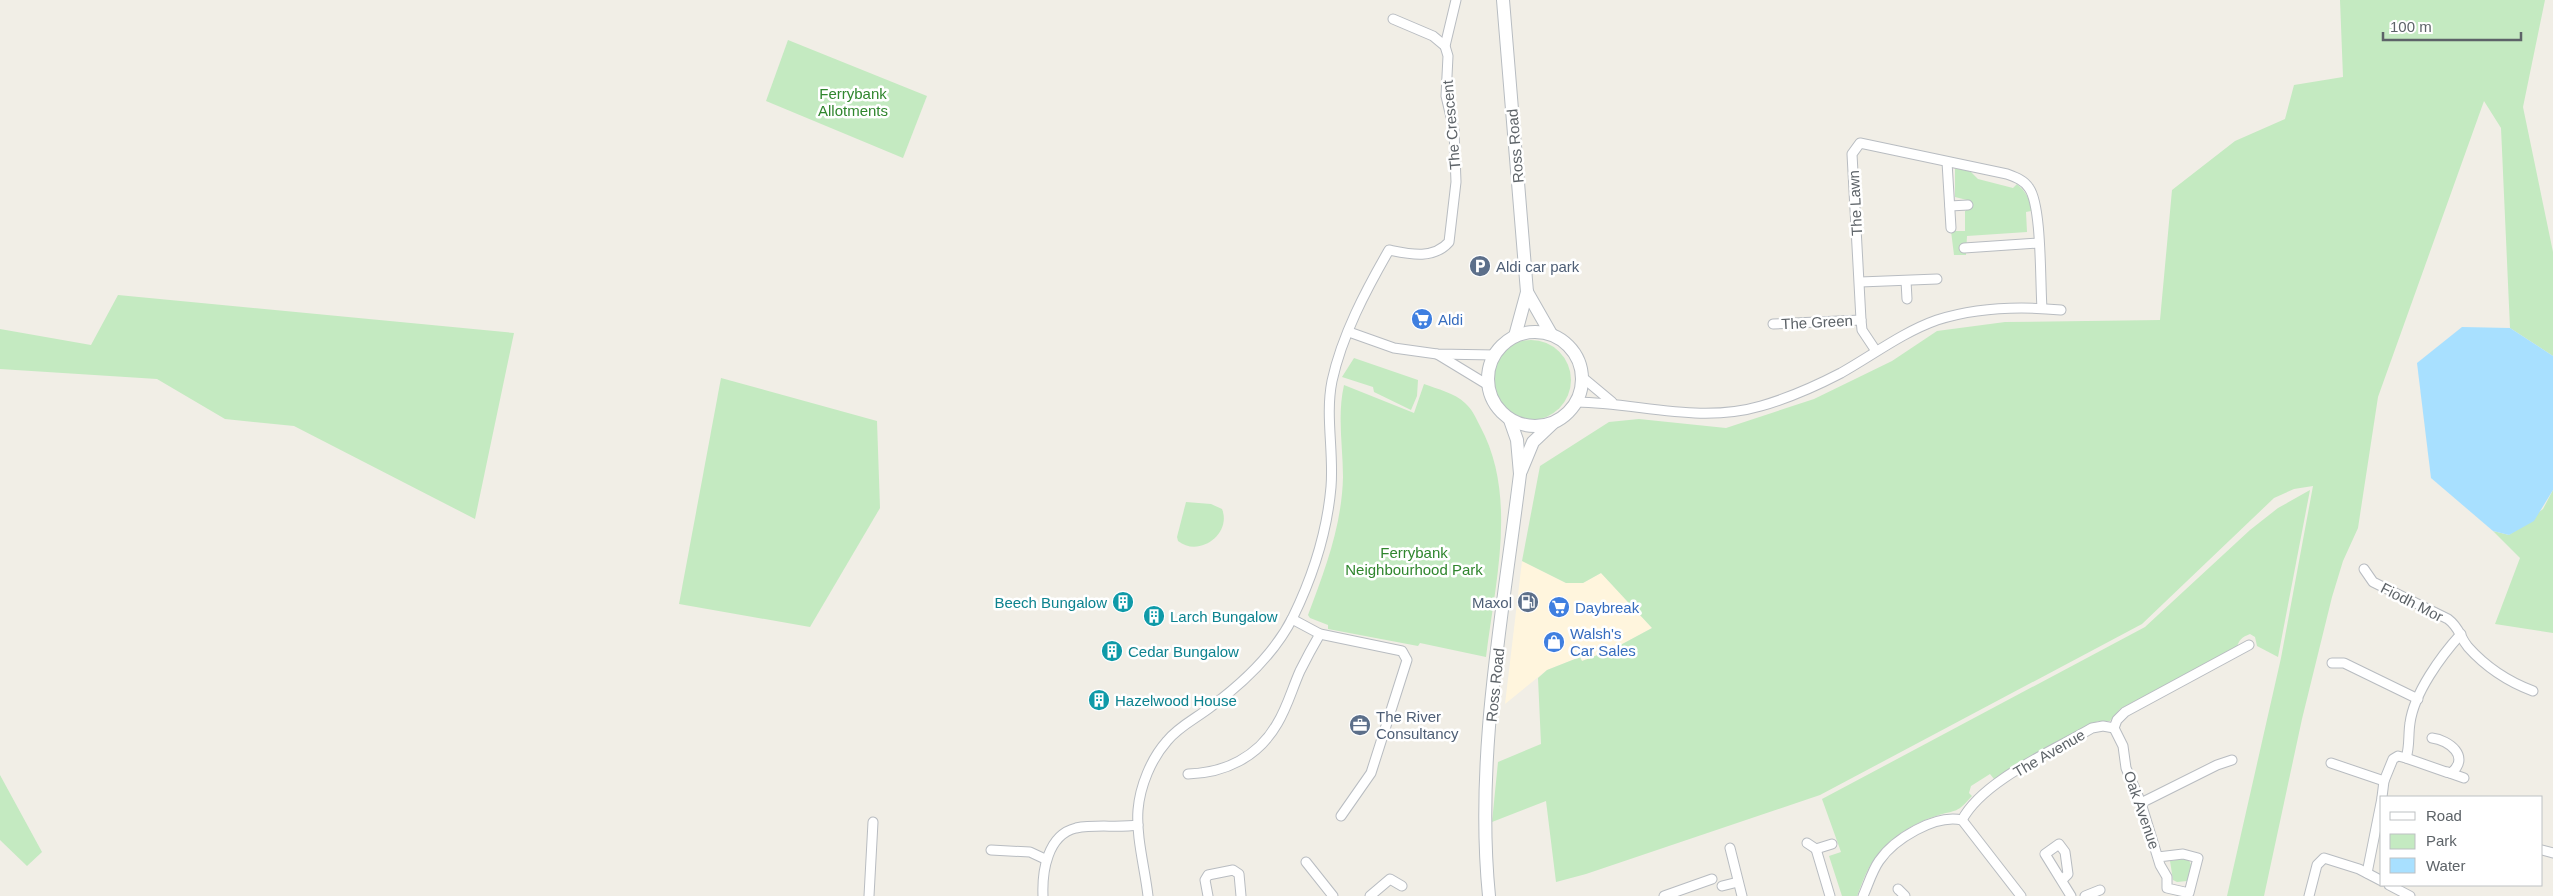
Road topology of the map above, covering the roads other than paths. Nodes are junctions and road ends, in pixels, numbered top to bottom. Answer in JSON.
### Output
{"nodes":[{"id":1,"x":1456,"y":0,"type":"edge"},
{"id":2,"x":1503,"y":0,"type":"edge"},
{"id":3,"x":1393,"y":19,"type":"dead end"},
{"id":4,"x":1445,"y":46,"type":"junction"},
{"id":5,"x":1947,"y":162,"type":"junction"},
{"id":6,"x":1968,"y":205,"type":"dead end"},
{"id":7,"x":1950,"y":206,"type":"junction"},
{"id":8,"x":1951,"y":228,"type":"dead end"},
{"id":9,"x":2038,"y":243,"type":"junction"},
{"id":10,"x":1964,"y":248,"type":"dead end"},
{"id":11,"x":1937,"y":279,"type":"dead end"},
{"id":12,"x":1906,"y":281,"type":"junction"},
{"id":13,"x":1860,"y":282,"type":"junction"},
{"id":14,"x":1527,"y":292,"type":"junction"},
{"id":15,"x":1906,"y":299,"type":"dead end"},
{"id":16,"x":2042,"y":308,"type":"junction"},
{"id":17,"x":2061,"y":310,"type":"dead end"},
{"id":18,"x":1861,"y":320,"type":"junction"},
{"id":19,"x":1773,"y":324,"type":"dead end"},
{"id":20,"x":1349,"y":332,"type":"junction"},
{"id":21,"x":1551,"y":334,"type":"junction"},
{"id":22,"x":1515,"y":336,"type":"junction"},
{"id":23,"x":1876,"y":351,"type":"junction"},
{"id":24,"x":1437,"y":354,"type":"junction"},
{"id":25,"x":1495,"y":355,"type":"junction"},
{"id":26,"x":1582,"y":377,"type":"junction"},
{"id":27,"x":1488,"y":385,"type":"junction"},
{"id":28,"x":1577,"y":402,"type":"junction"},
{"id":29,"x":1612,"y":402,"type":"junction"},
{"id":30,"x":1510,"y":420,"type":"junction"},
{"id":31,"x":1552,"y":424,"type":"junction"},
{"id":32,"x":1520,"y":474,"type":"junction"},
{"id":33,"x":2364,"y":569,"type":"dead end"},
{"id":34,"x":1292,"y":619,"type":"junction"},
{"id":35,"x":1320,"y":634,"type":"junction"},
{"id":36,"x":2461,"y":634,"type":"junction"},
{"id":37,"x":2249,"y":646,"type":"dead end"},
{"id":38,"x":2332,"y":663,"type":"dead end"},
{"id":39,"x":2533,"y":691,"type":"dead end"},
{"id":40,"x":2418,"y":699,"type":"junction"},
{"id":41,"x":2114,"y":728,"type":"junction"},
{"id":42,"x":2432,"y":738,"type":"dead end"},
{"id":43,"x":2406,"y":758,"type":"junction"},
{"id":44,"x":2232,"y":760,"type":"dead end"},
{"id":45,"x":2331,"y":763,"type":"dead end"},
{"id":46,"x":2446,"y":772,"type":"junction"},
{"id":47,"x":1188,"y":774,"type":"dead end"},
{"id":48,"x":2464,"y":778,"type":"dead end"},
{"id":49,"x":2384,"y":781,"type":"junction"},
{"id":50,"x":2382,"y":796,"type":"edge"},
{"id":51,"x":2141,"y":803,"type":"junction"},
{"id":52,"x":1341,"y":816,"type":"dead end"},
{"id":53,"x":1962,"y":820,"type":"junction"},
{"id":54,"x":2380,"y":820,"type":"edge"},
{"id":55,"x":873,"y":822,"type":"dead end"},
{"id":56,"x":1138,"y":825,"type":"junction"},
{"id":57,"x":2378,"y":842,"type":"edge"},
{"id":58,"x":1807,"y":843,"type":"dead end"},
{"id":59,"x":1832,"y":844,"type":"dead end"},
{"id":60,"x":1730,"y":848,"type":"dead end"},
{"id":61,"x":1816,"y":849,"type":"junction"},
{"id":62,"x":991,"y":850,"type":"dead end"},
{"id":63,"x":1045,"y":859,"type":"junction"},
{"id":64,"x":2159,"y":861,"type":"junction"},
{"id":65,"x":1306,"y":862,"type":"dead end"},
{"id":66,"x":2367,"y":873,"type":"junction"},
{"id":67,"x":1712,"y":879,"type":"dead end"},
{"id":68,"x":2062,"y":880,"type":"dead end"},
{"id":69,"x":2380,"y":880,"type":"edge"},
{"id":70,"x":1738,"y":882,"type":"junction"},
{"id":71,"x":1402,"y":886,"type":"dead end"},
{"id":72,"x":1722,"y":886,"type":"dead end"},
{"id":73,"x":2391,"y":886,"type":"edge"},
{"id":74,"x":2100,"y":890,"type":"dead end"},
{"id":75,"x":1686,"y":892,"type":"edge"},
{"id":76,"x":869,"y":896,"type":"edge"},
{"id":77,"x":1043,"y":896,"type":"edge"},
{"id":78,"x":1148,"y":896,"type":"edge"},
{"id":79,"x":1208,"y":896,"type":"edge"},
{"id":80,"x":1241,"y":896,"type":"edge"},
{"id":81,"x":1333,"y":896,"type":"edge"},
{"id":82,"x":1370,"y":896,"type":"edge"},
{"id":83,"x":1489,"y":896,"type":"edge"},
{"id":84,"x":1664,"y":896,"type":"edge"},
{"id":85,"x":1742,"y":896,"type":"edge"},
{"id":86,"x":1830,"y":896,"type":"edge"},
{"id":87,"x":1863,"y":896,"type":"edge"},
{"id":88,"x":2021,"y":896,"type":"edge"},
{"id":89,"x":2071,"y":896,"type":"edge"},
{"id":90,"x":2086,"y":896,"type":"edge"},
{"id":91,"x":2309,"y":896,"type":"edge"},
{"id":92,"x":2410,"y":896,"type":"edge"}],
"edges":[{"from":1,"to":4,"type":"street","name":"The Crescent"},
{"from":2,"to":14,"type":"main road","name":"Ross Road"},
{"from":3,"to":4,"type":"street"},
{"from":4,"to":20,"type":"street","name":"The Crescent"},
{"from":5,"to":7,"type":"street"},
{"from":5,"to":9,"type":"street","name":"The Lawn"},
{"from":5,"to":13,"type":"street","name":"The Lawn"},
{"from":6,"to":7,"type":"street"},
{"from":7,"to":8,"type":"street"},
{"from":9,"to":10,"type":"street"},
{"from":9,"to":16,"type":"street","name":"The Lawn"},
{"from":11,"to":12,"type":"street"},
{"from":12,"to":13,"type":"street"},
{"from":12,"to":15,"type":"street"},
{"from":13,"to":18,"type":"street","name":"The Lawn"},
{"from":14,"to":21,"type":"main road"},
{"from":14,"to":22,"type":"main road"},
{"from":16,"to":17,"type":"street"},
{"from":16,"to":23,"type":"street"},
{"from":18,"to":19,"type":"street","name":"The Green"},
{"from":18,"to":23,"type":"street","name":"The Lawn"},
{"from":20,"to":24,"type":"street"},
{"from":20,"to":34,"type":"street"},
{"from":21,"to":22,"type":"main road"},
{"from":21,"to":26,"type":"main road"},
{"from":22,"to":25,"type":"main road"},
{"from":23,"to":29,"type":"street"},
{"from":24,"to":25,"type":"street"},
{"from":24,"to":27,"type":"street"},
{"from":25,"to":27,"type":"main road"},
{"from":26,"to":28,"type":"main road"},
{"from":26,"to":29,"type":"street"},
{"from":27,"to":30,"type":"main road"},
{"from":28,"to":29,"type":"street"},
{"from":28,"to":31,"type":"main road"},
{"from":30,"to":31,"type":"main road"},
{"from":30,"to":32,"type":"main road"},
{"from":31,"to":32,"type":"main road"},
{"from":32,"to":83,"type":"main road","name":"Ross Road"},
{"from":33,"to":36,"type":"street","name":"Fiodh Mor"},
{"from":34,"to":35,"type":"street"},
{"from":34,"to":56,"type":"street"},
{"from":35,"to":47,"type":"street"},
{"from":35,"to":52,"type":"street"},
{"from":36,"to":39,"type":"street","name":"Fiodh Mor"},
{"from":36,"to":40,"type":"street"},
{"from":37,"to":41,"type":"street"},
{"from":38,"to":40,"type":"street"},
{"from":40,"to":43,"type":"street"},
{"from":41,"to":51,"type":"street","name":"Oak Avenue"},
{"from":41,"to":53,"type":"street","name":"The Avenue"},
{"from":42,"to":46,"type":"street"},
{"from":43,"to":46,"type":"street"},
{"from":43,"to":49,"type":"street"},
{"from":44,"to":51,"type":"street"},
{"from":45,"to":49,"type":"street"},
{"from":46,"to":48,"type":"street"},
{"from":49,"to":50,"type":"street"},
{"from":51,"to":64,"type":"street","name":"Oak Avenue"},
{"from":53,"to":87,"type":"street"},
{"from":53,"to":88,"type":"street"},
{"from":54,"to":57,"type":"street"},
{"from":55,"to":76,"type":"street"},
{"from":56,"to":63,"type":"street"},
{"from":56,"to":78,"type":"street"},
{"from":57,"to":66,"type":"street"},
{"from":58,"to":61,"type":"street"},
{"from":59,"to":61,"type":"street"},
{"from":60,"to":70,"type":"street"},
{"from":61,"to":86,"type":"street"},
{"from":62,"to":63,"type":"street"},
{"from":63,"to":77,"type":"street"},
{"from":64,"to":64,"type":"street","name":"Oak Avenue"},
{"from":65,"to":81,"type":"street"},
{"from":66,"to":69,"type":"street"},
{"from":66,"to":91,"type":"street"},
{"from":67,"to":75,"type":"street"},
{"from":68,"to":89,"type":"street"},
{"from":70,"to":72,"type":"street"},
{"from":70,"to":85,"type":"street"},
{"from":71,"to":82,"type":"street"},
{"from":73,"to":92,"type":"street"},
{"from":74,"to":90,"type":"street"},
{"from":75,"to":84,"type":"street"},
{"from":79,"to":80,"type":"street"}]}
